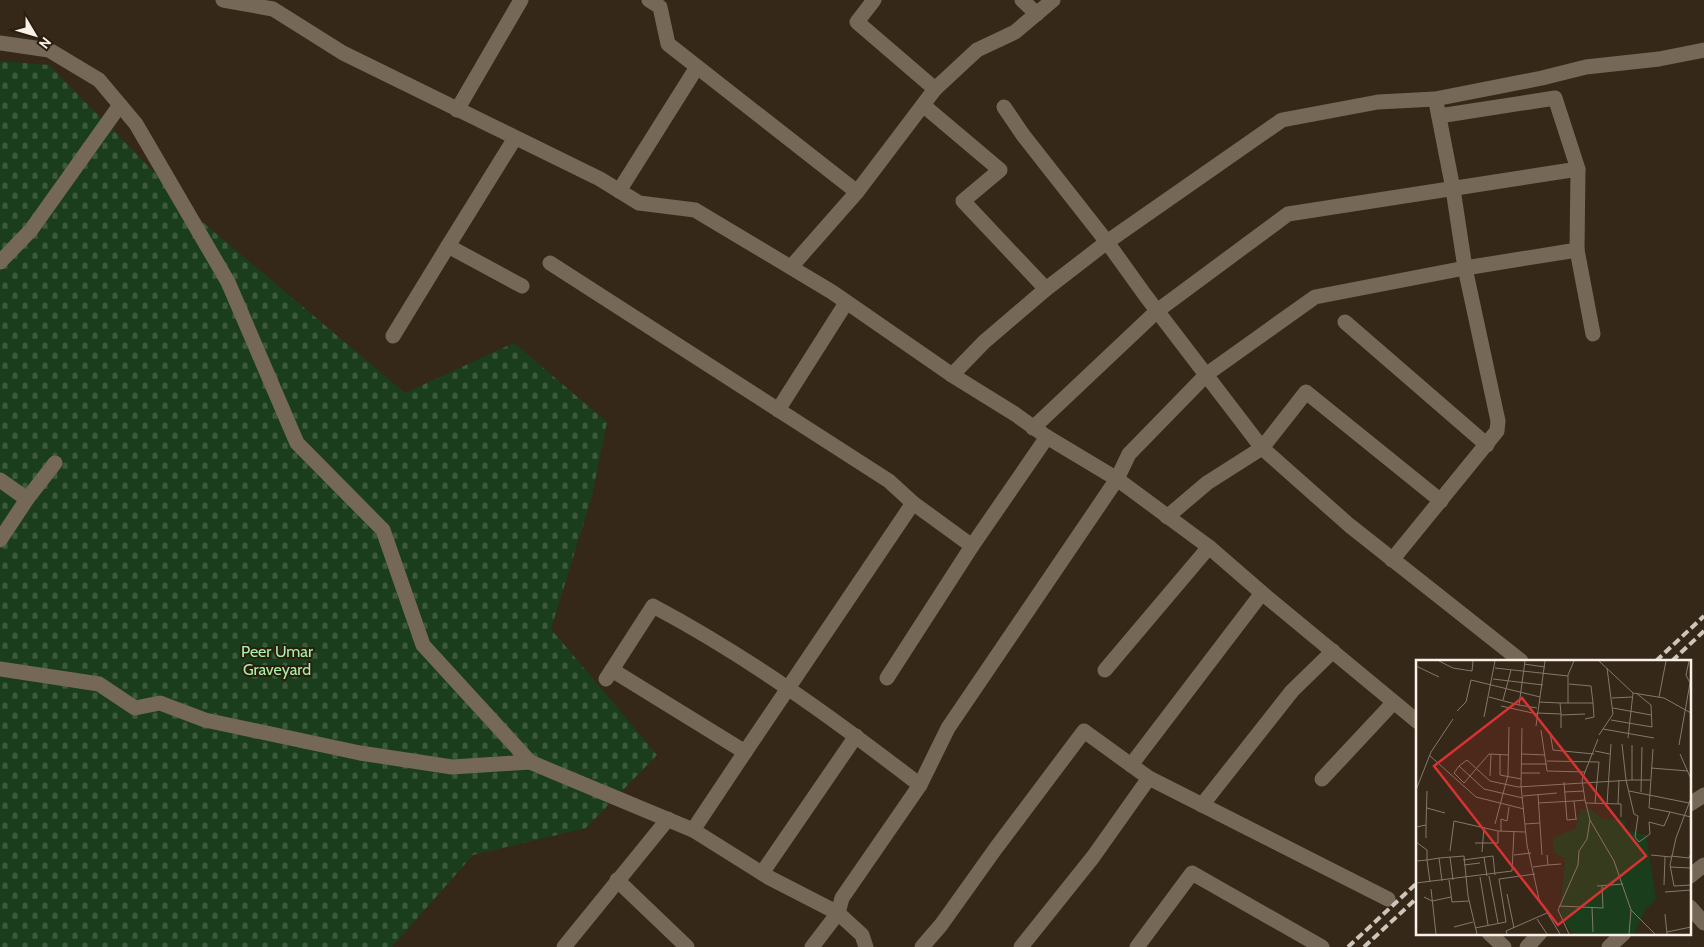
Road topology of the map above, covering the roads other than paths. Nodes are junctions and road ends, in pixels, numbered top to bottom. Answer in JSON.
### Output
{"nodes":[{"id":1,"x":223,"y":0,"type":"edge"},
{"id":2,"x":521,"y":0,"type":"edge"},
{"id":3,"x":649,"y":0,"type":"edge"},
{"id":4,"x":874,"y":0,"type":"edge"},
{"id":5,"x":1022,"y":0,"type":"edge"},
{"id":6,"x":1053,"y":0,"type":"edge"},
{"id":7,"x":1037,"y":14,"type":"junction"},
{"id":8,"x":0,"y":43,"type":"edge"},
{"id":9,"x":1704,"y":50,"type":"edge"},
{"id":10,"x":697,"y":67,"type":"junction"},
{"id":11,"x":935,"y":89,"type":"junction"},
{"id":12,"x":1435,"y":99,"type":"junction"},
{"id":13,"x":120,"y":105,"type":"junction"},
{"id":14,"x":922,"y":105,"type":"junction"},
{"id":15,"x":1004,"y":107,"type":"dead end"},
{"id":16,"x":457,"y":110,"type":"junction"},
{"id":17,"x":1439,"y":116,"type":"junction"},
{"id":18,"x":516,"y":138,"type":"junction"},
{"id":19,"x":1578,"y":169,"type":"junction"},
{"id":20,"x":1453,"y":189,"type":"junction"},
{"id":21,"x":619,"y":191,"type":"junction"},
{"id":22,"x":857,"y":192,"type":"junction"},
{"id":23,"x":1106,"y":242,"type":"junction"},
{"id":24,"x":448,"y":246,"type":"junction"},
{"id":25,"x":1577,"y":250,"type":"junction"},
{"id":26,"x":0,"y":262,"type":"edge"},
{"id":27,"x":550,"y":263,"type":"dead end"},
{"id":28,"x":791,"y":266,"type":"junction"},
{"id":29,"x":1466,"y":268,"type":"junction"},
{"id":30,"x":522,"y":286,"type":"dead end"},
{"id":31,"x":1046,"y":288,"type":"junction"},
{"id":32,"x":846,"y":303,"type":"junction"},
{"id":33,"x":1157,"y":310,"type":"junction"},
{"id":34,"x":1345,"y":322,"type":"dead end"},
{"id":35,"x":1593,"y":334,"type":"dead end"},
{"id":36,"x":393,"y":336,"type":"dead end"},
{"id":37,"x":1207,"y":374,"type":"junction"},
{"id":38,"x":952,"y":375,"type":"junction"},
{"id":39,"x":778,"y":410,"type":"junction"},
{"id":40,"x":1034,"y":428,"type":"junction"},
{"id":41,"x":1047,"y":438,"type":"junction"},
{"id":42,"x":1487,"y":445,"type":"junction"},
{"id":43,"x":1262,"y":448,"type":"junction"},
{"id":44,"x":55,"y":463,"type":"dead end"},
{"id":45,"x":1117,"y":479,"type":"junction"},
{"id":46,"x":0,"y":480,"type":"edge"},
{"id":47,"x":27,"y":499,"type":"junction"},
{"id":48,"x":1441,"y":501,"type":"junction"},
{"id":49,"x":913,"y":503,"type":"junction"},
{"id":50,"x":1167,"y":517,"type":"junction"},
{"id":51,"x":0,"y":540,"type":"edge"},
{"id":52,"x":972,"y":546,"type":"junction"},
{"id":53,"x":1209,"y":547,"type":"junction"},
{"id":54,"x":1392,"y":560,"type":"junction"},
{"id":55,"x":1262,"y":593,"type":"junction"},
{"id":56,"x":1333,"y":651,"type":"junction"},
{"id":57,"x":1520,"y":660,"type":"edge"},
{"id":58,"x":0,"y":669,"type":"edge"},
{"id":59,"x":1105,"y":670,"type":"dead end"},
{"id":60,"x":887,"y":678,"type":"dead end"},
{"id":61,"x":788,"y":688,"type":"junction"},
{"id":62,"x":1394,"y":703,"type":"junction"},
{"id":63,"x":1416,"y":720,"type":"edge"},
{"id":64,"x":856,"y":736,"type":"junction"},
{"id":65,"x":744,"y":752,"type":"junction"},
{"id":66,"x":530,"y":762,"type":"junction"},
{"id":67,"x":1132,"y":765,"type":"junction"},
{"id":68,"x":1149,"y":778,"type":"junction"},
{"id":69,"x":1322,"y":779,"type":"dead end"},
{"id":70,"x":920,"y":785,"type":"junction"},
{"id":71,"x":1704,"y":795,"type":"edge"},
{"id":72,"x":1692,"y":803,"type":"edge"},
{"id":73,"x":1202,"y":805,"type":"junction"},
{"id":74,"x":668,"y":819,"type":"junction"},
{"id":75,"x":693,"y":830,"type":"junction"},
{"id":76,"x":1704,"y":865,"type":"edge"},
{"id":77,"x":762,"y":873,"type":"junction"},
{"id":78,"x":1692,"y":874,"type":"edge"},
{"id":79,"x":616,"y":880,"type":"junction"},
{"id":80,"x":1388,"y":899,"type":"dead end"},
{"id":81,"x":1692,"y":909,"type":"edge"},
{"id":82,"x":838,"y":913,"type":"junction"},
{"id":83,"x":1704,"y":923,"type":"edge"},
{"id":84,"x":1490,"y":934,"type":"edge"},
{"id":85,"x":1539,"y":934,"type":"edge"},
{"id":86,"x":1623,"y":934,"type":"edge"},
{"id":87,"x":564,"y":947,"type":"edge"},
{"id":88,"x":687,"y":947,"type":"edge"},
{"id":89,"x":812,"y":947,"type":"edge"},
{"id":90,"x":866,"y":947,"type":"edge"},
{"id":91,"x":922,"y":947,"type":"edge"},
{"id":92,"x":1021,"y":947,"type":"edge"},
{"id":93,"x":1137,"y":947,"type":"edge"},
{"id":94,"x":1322,"y":947,"type":"edge"},
{"id":95,"x":1504,"y":947,"type":"edge"},
{"id":96,"x":1528,"y":947,"type":"edge"},
{"id":97,"x":1609,"y":947,"type":"edge"}],
"edges":[{"from":1,"to":16,"type":"street"},
{"from":2,"to":16,"type":"street"},
{"from":3,"to":10,"type":"street"},
{"from":4,"to":11,"type":"street"},
{"from":5,"to":7,"type":"street"},
{"from":6,"to":7,"type":"street"},
{"from":7,"to":11,"type":"street"},
{"from":8,"to":13,"type":"street"},
{"from":9,"to":12,"type":"street"},
{"from":10,"to":21,"type":"street"},
{"from":10,"to":22,"type":"street"},
{"from":11,"to":14,"type":"street"},
{"from":12,"to":17,"type":"street"},
{"from":12,"to":23,"type":"street"},
{"from":13,"to":26,"type":"street"},
{"from":13,"to":66,"type":"street"},
{"from":14,"to":22,"type":"street"},
{"from":14,"to":31,"type":"street"},
{"from":15,"to":23,"type":"street"},
{"from":16,"to":18,"type":"street"},
{"from":17,"to":19,"type":"street"},
{"from":17,"to":20,"type":"street"},
{"from":18,"to":21,"type":"street"},
{"from":18,"to":24,"type":"street"},
{"from":19,"to":20,"type":"street"},
{"from":19,"to":25,"type":"street"},
{"from":20,"to":29,"type":"street"},
{"from":20,"to":33,"type":"street"},
{"from":21,"to":28,"type":"street"},
{"from":22,"to":28,"type":"street"},
{"from":23,"to":31,"type":"street"},
{"from":23,"to":33,"type":"street"},
{"from":24,"to":30,"type":"street"},
{"from":24,"to":36,"type":"street"},
{"from":25,"to":29,"type":"street"},
{"from":25,"to":35,"type":"street"},
{"from":27,"to":39,"type":"street"},
{"from":28,"to":32,"type":"street"},
{"from":29,"to":37,"type":"street"},
{"from":29,"to":42,"type":"street"},
{"from":31,"to":38,"type":"street"},
{"from":32,"to":38,"type":"street"},
{"from":32,"to":39,"type":"street"},
{"from":33,"to":37,"type":"street"},
{"from":33,"to":40,"type":"street"},
{"from":34,"to":42,"type":"street"},
{"from":37,"to":43,"type":"street"},
{"from":37,"to":45,"type":"street"},
{"from":38,"to":40,"type":"street"},
{"from":39,"to":49,"type":"street"},
{"from":40,"to":41,"type":"street"},
{"from":41,"to":45,"type":"street"},
{"from":41,"to":52,"type":"street"},
{"from":42,"to":48,"type":"street"},
{"from":43,"to":48,"type":"street"},
{"from":43,"to":50,"type":"street"},
{"from":43,"to":54,"type":"street"},
{"from":44,"to":47,"type":"street"},
{"from":45,"to":50,"type":"street"},
{"from":45,"to":70,"type":"street"},
{"from":46,"to":47,"type":"street"},
{"from":47,"to":51,"type":"street"},
{"from":48,"to":54,"type":"street"},
{"from":49,"to":52,"type":"street"},
{"from":49,"to":61,"type":"street"},
{"from":50,"to":53,"type":"street"},
{"from":52,"to":60,"type":"street"},
{"from":53,"to":55,"type":"street"},
{"from":53,"to":59,"type":"street"},
{"from":54,"to":57,"type":"street"},
{"from":55,"to":56,"type":"street"},
{"from":55,"to":67,"type":"street"},
{"from":56,"to":62,"type":"street"},
{"from":56,"to":73,"type":"street"},
{"from":58,"to":66,"type":"street"},
{"from":61,"to":64,"type":"street"},
{"from":61,"to":65,"type":"street"},
{"from":61,"to":65,"type":"street"},
{"from":62,"to":63,"type":"street"},
{"from":62,"to":69,"type":"street"},
{"from":64,"to":70,"type":"street"},
{"from":64,"to":77,"type":"street"},
{"from":65,"to":75,"type":"street"},
{"from":66,"to":74,"type":"street"},
{"from":67,"to":68,"type":"street"},
{"from":67,"to":91,"type":"street"},
{"from":68,"to":73,"type":"street"},
{"from":68,"to":92,"type":"street"},
{"from":70,"to":82,"type":"street"},
{"from":71,"to":72,"type":"street"},
{"from":73,"to":80,"type":"street"},
{"from":74,"to":75,"type":"street"},
{"from":74,"to":79,"type":"street"},
{"from":75,"to":77,"type":"street"},
{"from":76,"to":78,"type":"street"},
{"from":77,"to":82,"type":"street"},
{"from":79,"to":87,"type":"street"},
{"from":79,"to":88,"type":"street"},
{"from":81,"to":83,"type":"street"},
{"from":82,"to":89,"type":"street"},
{"from":82,"to":90,"type":"street"},
{"from":84,"to":95,"type":"street"},
{"from":85,"to":96,"type":"street"},
{"from":86,"to":97,"type":"street"},
{"from":93,"to":94,"type":"street"}]}
